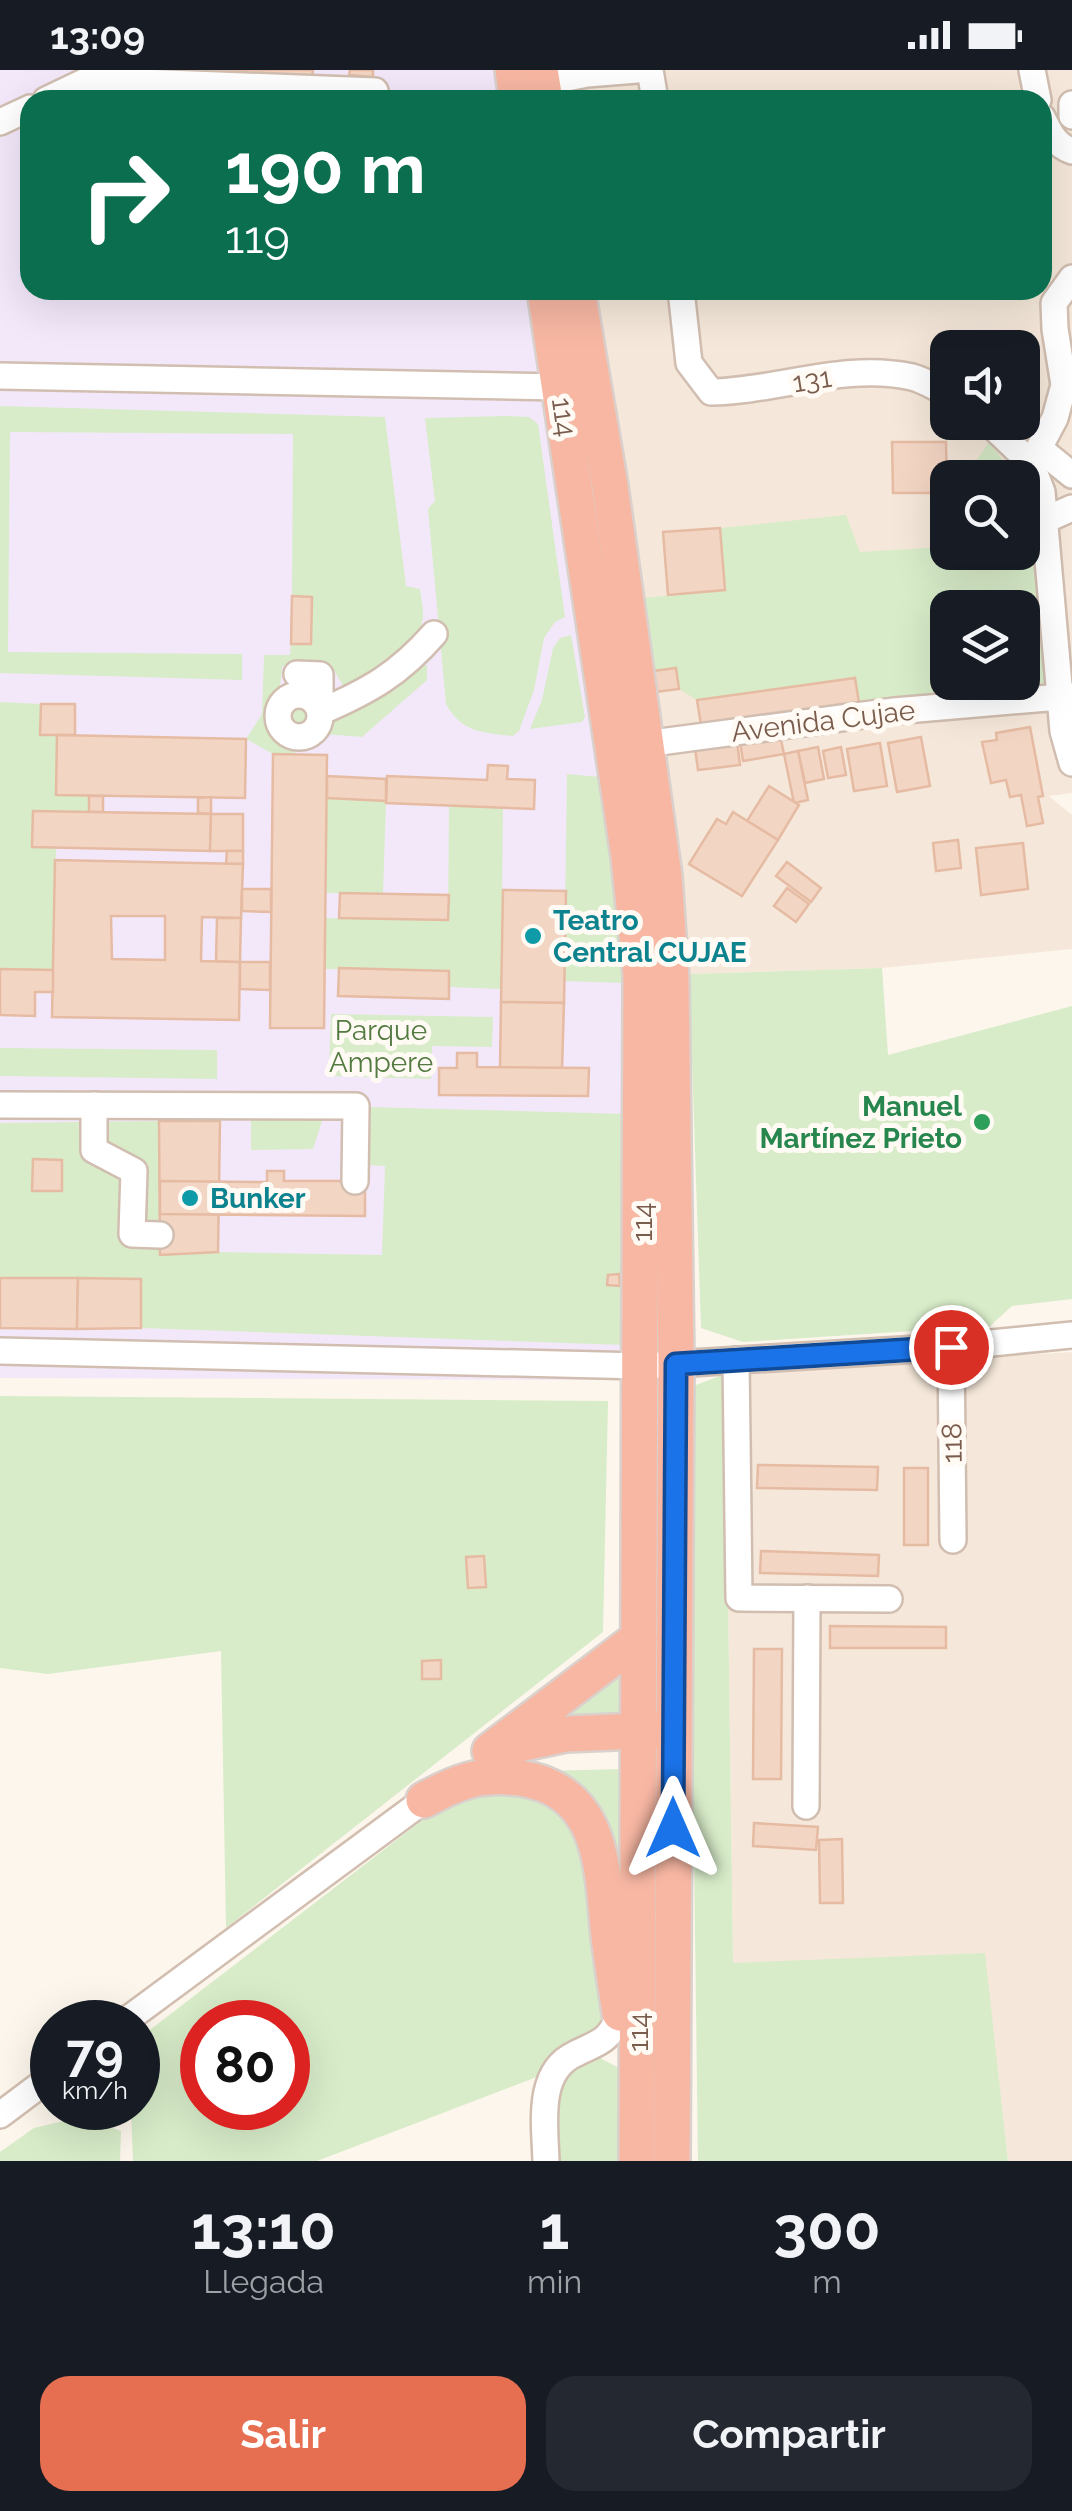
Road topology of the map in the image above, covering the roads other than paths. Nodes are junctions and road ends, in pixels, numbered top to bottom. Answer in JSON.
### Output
{"nodes":[{"id":1,"x":637,"y":70,"type":"edge"},
{"id":2,"x":587,"y":72,"type":"edge"},
{"id":3,"x":531,"y":85,"type":"edge"},
{"id":4,"x":67,"y":90,"type":"edge"},
{"id":5,"x":327,"y":90,"type":"edge"},
{"id":6,"x":1072,"y":104,"type":"edge"},
{"id":7,"x":1072,"y":116,"type":"edge"},
{"id":8,"x":1072,"y":278,"type":"edge"},
{"id":9,"x":548,"y":300,"type":"edge"},
{"id":10,"x":577,"y":300,"type":"edge"},
{"id":11,"x":681,"y":300,"type":"edge"},
{"id":12,"x":0,"y":376,"type":"edge"},
{"id":13,"x":930,"y":385,"type":"edge"},
{"id":14,"x":577,"y":387,"type":"junction"},
{"id":15,"x":1013,"y":440,"type":"edge"},
{"id":16,"x":1035,"y":456,"type":"junction"},
{"id":17,"x":1072,"y":475,"type":"edge"},
{"id":18,"x":1072,"y":508,"type":"edge"},
{"id":19,"x":1045,"y":520,"type":"junction"},
{"id":20,"x":434,"y":634,"type":"dead end"},
{"id":21,"x":297,"y":674,"type":"dead end"},
{"id":22,"x":1066,"y":696,"type":"edge"},
{"id":23,"x":645,"y":744,"type":"junction"},
{"id":24,"x":1072,"y":763,"type":"edge"},
{"id":25,"x":0,"y":1106,"type":"edge"},
{"id":26,"x":94,"y":1106,"type":"junction"},
{"id":27,"x":355,"y":1182,"type":"dead end"},
{"id":28,"x":160,"y":1234,"type":"dead end"},
{"id":29,"x":1072,"y":1335,"type":"edge"},
{"id":30,"x":951,"y":1347,"type":"junction"},
{"id":31,"x":0,"y":1351,"type":"edge"},
{"id":32,"x":736,"y":1360,"type":"junction"},
{"id":33,"x":659,"y":1365,"type":"junction"},
{"id":34,"x":953,"y":1540,"type":"dead end"},
{"id":35,"x":807,"y":1598,"type":"junction"},
{"id":36,"x":888,"y":1599,"type":"dead end"},
{"id":37,"x":639,"y":1638,"type":"junction"},
{"id":38,"x":656,"y":1743,"type":"junction"},
{"id":39,"x":490,"y":1750,"type":"junction"},
{"id":40,"x":424,"y":1800,"type":"junction"},
{"id":41,"x":806,"y":1806,"type":"dead end"},
{"id":42,"x":154,"y":2000,"type":"edge"},
{"id":43,"x":616,"y":2040,"type":"junction"},
{"id":44,"x":30,"y":2092,"type":"edge"},
{"id":45,"x":0,"y":2115,"type":"edge"},
{"id":46,"x":637,"y":2146,"type":"edge"},
{"id":47,"x":546,"y":2161,"type":"edge"},
{"id":48,"x":672,"y":2161,"type":"edge"}],
"edges":[{"from":1,"to":2,"type":"street"},
{"from":2,"to":3,"type":"street"},
{"from":4,"to":5,"type":"street"},
{"from":6,"to":7,"type":"street"},
{"from":8,"to":16,"type":"street"},
{"from":9,"to":14,"type":"highway","name":"114"},
{"from":10,"to":14,"type":"highway","name":"114"},
{"from":11,"to":13,"type":"street","name":"131"},
{"from":12,"to":14,"type":"street"},
{"from":14,"to":23,"type":"highway","name":"114"},
{"from":14,"to":33,"type":"highway","name":"114"},
{"from":15,"to":16,"type":"street"},
{"from":16,"to":17,"type":"street"},
{"from":16,"to":19,"type":"street"},
{"from":18,"to":19,"type":"street"},
{"from":19,"to":22,"type":"street"},
{"from":20,"to":21,"type":"street"},
{"from":22,"to":23,"type":"street","name":"Avenida Cujae"},
{"from":22,"to":24,"type":"street"},
{"from":23,"to":33,"type":"highway","name":"114"},
{"from":25,"to":26,"type":"street"},
{"from":26,"to":27,"type":"street"},
{"from":26,"to":28,"type":"street"},
{"from":29,"to":30,"type":"street"},
{"from":30,"to":32,"type":"street"},
{"from":30,"to":34,"type":"street","name":"118"},
{"from":31,"to":33,"type":"street"},
{"from":32,"to":33,"type":"street"},
{"from":32,"to":35,"type":"street"},
{"from":33,"to":37,"type":"highway","name":"114"},
{"from":33,"to":38,"type":"highway","name":"114"},
{"from":35,"to":36,"type":"street"},
{"from":35,"to":41,"type":"street"},
{"from":37,"to":38,"type":"highway","name":"114"},
{"from":37,"to":39,"type":"highway"},
{"from":38,"to":39,"type":"highway"},
{"from":38,"to":46,"type":"highway","name":"114"},
{"from":38,"to":48,"type":"highway","name":"114"},
{"from":39,"to":40,"type":"street"},
{"from":40,"to":42,"type":"street"},
{"from":40,"to":43,"type":"highway"},
{"from":43,"to":46,"type":"highway"},
{"from":43,"to":47,"type":"street"},
{"from":44,"to":45,"type":"street"}]}
